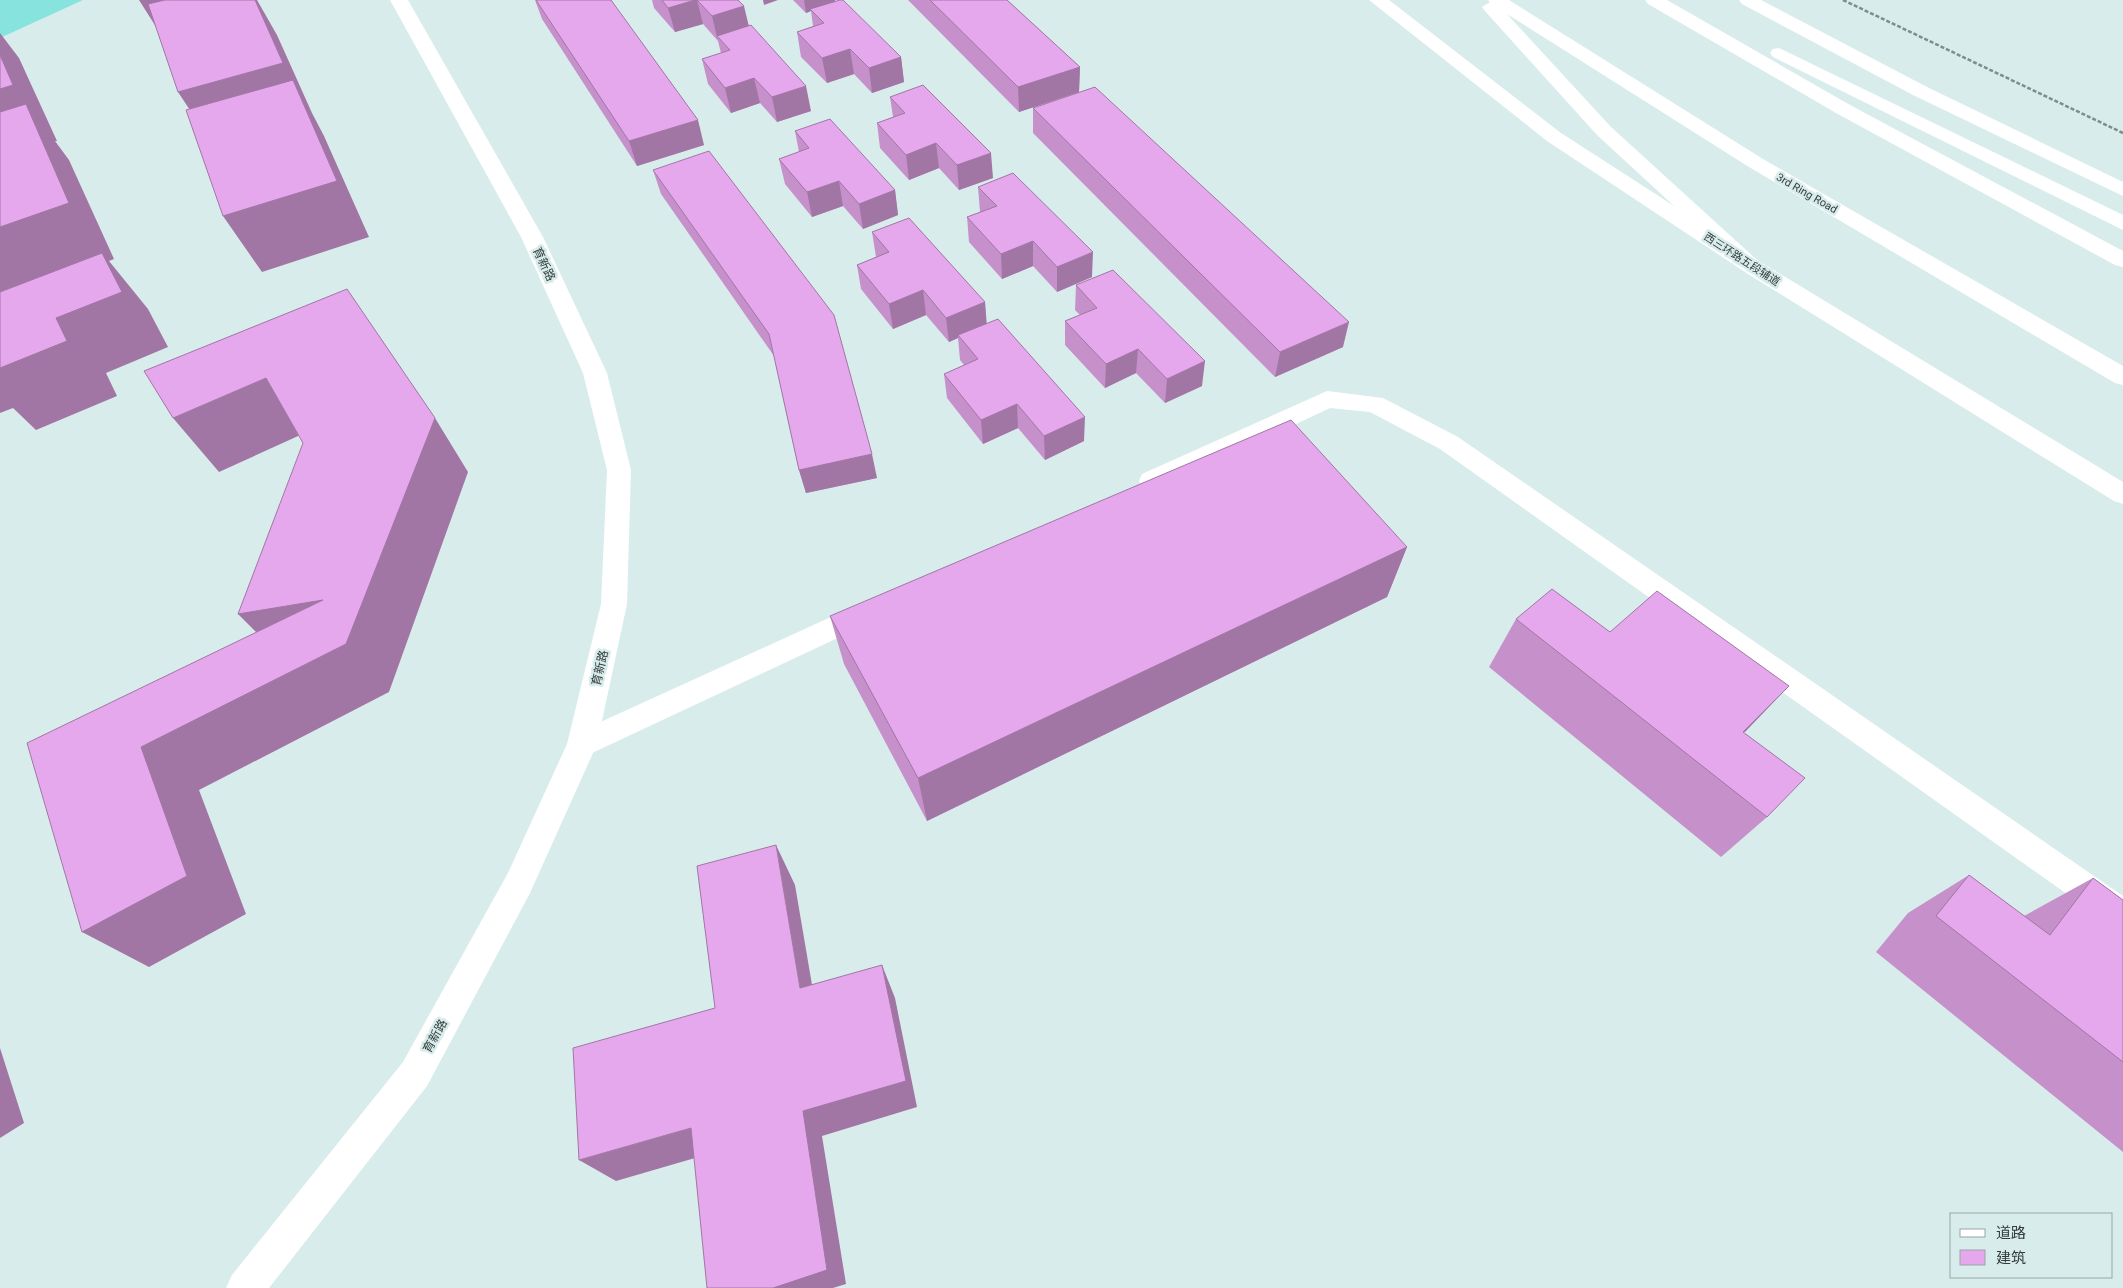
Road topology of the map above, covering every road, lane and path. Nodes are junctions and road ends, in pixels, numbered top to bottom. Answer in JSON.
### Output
{"nodes":[{"id":1,"x":399,"y":0,"type":"edge"},
{"id":2,"x":1378,"y":0,"type":"edge"},
{"id":3,"x":1485,"y":0,"type":"edge"},
{"id":4,"x":1497,"y":0,"type":"edge"},
{"id":5,"x":1654,"y":0,"type":"edge"},
{"id":6,"x":1670,"y":0,"type":"edge"},
{"id":7,"x":1748,"y":0,"type":"edge"},
{"id":8,"x":1843,"y":0,"type":"edge"},
{"id":9,"x":2123,"y":133,"type":"edge"},
{"id":10,"x":2123,"y":190,"type":"edge"},
{"id":11,"x":2123,"y":223,"type":"edge"},
{"id":12,"x":2123,"y":260,"type":"edge"},
{"id":13,"x":1756,"y":269,"type":"junction"},
{"id":14,"x":2098,"y":364,"type":"junction"},
{"id":15,"x":2123,"y":377,"type":"edge"},
{"id":16,"x":2123,"y":382,"type":"edge"},
{"id":17,"x":1130,"y":490,"type":"edge"},
{"id":18,"x":2123,"y":494,"type":"edge"},
{"id":19,"x":887,"y":603,"type":"edge"},
{"id":20,"x":582,"y":744,"type":"junction"},
{"id":21,"x":2123,"y":915,"type":"edge"},
{"id":22,"x":247,"y":1287,"type":"edge"}],
"edges":[{"from":1,"to":20,"type":"main road","name":"育新路"},
{"from":2,"to":13,"type":"main road","name":"西三环路五段辅道"},
{"from":3,"to":13,"type":"main road"},
{"from":4,"to":14,"type":"main road","name":"3rd Ring Road"},
{"from":5,"to":12,"type":"main road"},
{"from":6,"to":11,"type":"main road"},
{"from":7,"to":10,"type":"main road"},
{"from":8,"to":9,"type":"path"},
{"from":13,"to":18,"type":"main road","name":"西三环路五段辅道"},
{"from":14,"to":15,"type":"main road","name":"3rd Ring Road"},
{"from":14,"to":16,"type":"main road"},
{"from":17,"to":21,"type":"main road"},
{"from":19,"to":20,"type":"main road"},
{"from":20,"to":22,"type":"main road","name":"育新路"}]}
